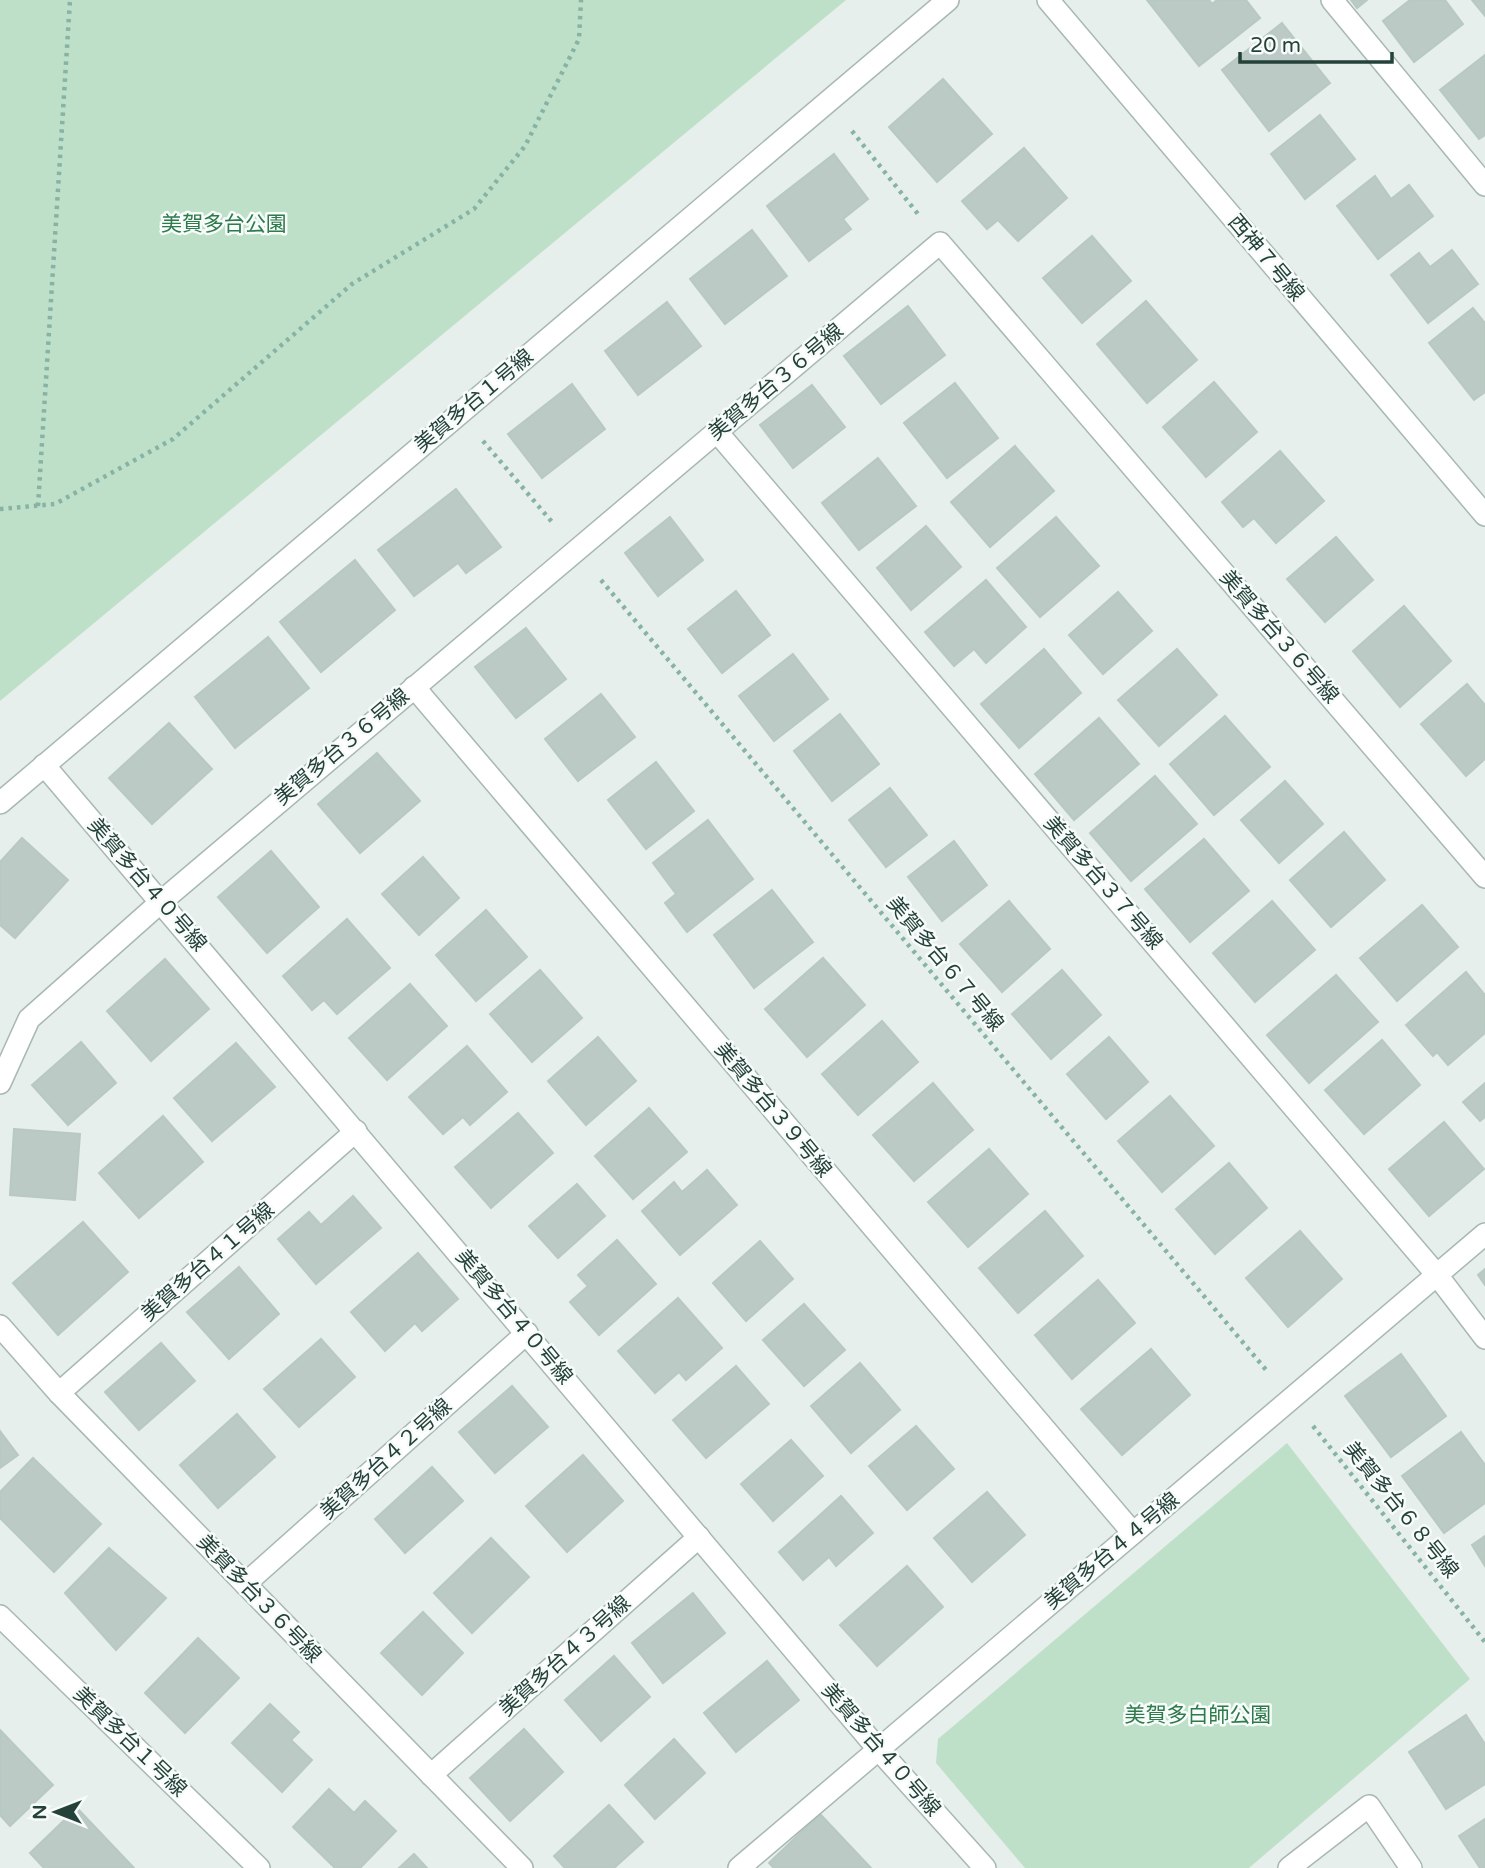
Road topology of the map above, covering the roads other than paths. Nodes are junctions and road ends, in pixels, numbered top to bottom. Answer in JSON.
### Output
{"nodes":[{"id":1,"x":948,"y":0,"type":"edge"},
{"id":2,"x":1048,"y":0,"type":"edge"},
{"id":3,"x":1332,"y":0,"type":"edge"},
{"id":4,"x":1485,"y":185,"type":"edge"},
{"id":5,"x":717,"y":432,"type":"junction"},
{"id":6,"x":1485,"y":515,"type":"edge"},
{"id":7,"x":414,"y":687,"type":"junction"},
{"id":8,"x":44,"y":765,"type":"junction"},
{"id":9,"x":0,"y":803,"type":"edge"},
{"id":10,"x":1485,"y":877,"type":"edge"},
{"id":11,"x":162,"y":901,"type":"junction"},
{"id":12,"x":0,"y":1083,"type":"edge"},
{"id":13,"x":356,"y":1131,"type":"junction"},
{"id":14,"x":1485,"y":1234,"type":"edge"},
{"id":15,"x":1437,"y":1275,"type":"junction"},
{"id":16,"x":0,"y":1326,"type":"edge"},
{"id":17,"x":527,"y":1333,"type":"junction"},
{"id":18,"x":1485,"y":1338,"type":"edge"},
{"id":19,"x":60,"y":1393,"type":"junction"},
{"id":20,"x":1133,"y":1533,"type":"junction"},
{"id":21,"x":699,"y":1537,"type":"junction"},
{"id":22,"x":245,"y":1584,"type":"junction"},
{"id":23,"x":0,"y":1616,"type":"edge"},
{"id":24,"x":878,"y":1749,"type":"junction"},
{"id":25,"x":431,"y":1775,"type":"junction"},
{"id":26,"x":259,"y":1868,"type":"edge"},
{"id":27,"x":522,"y":1868,"type":"edge"},
{"id":28,"x":738,"y":1868,"type":"edge"},
{"id":29,"x":985,"y":1868,"type":"edge"},
{"id":30,"x":1289,"y":1868,"type":"edge"},
{"id":31,"x":1411,"y":1868,"type":"edge"}],
"edges":[{"from":1,"to":8,"type":"street","name":"美賀多台１号線"},
{"from":2,"to":6,"type":"street","name":"西神７号線"},
{"from":3,"to":4,"type":"street"},
{"from":5,"to":7,"type":"street","name":"美賀多台３６号線"},
{"from":5,"to":10,"type":"street","name":"美賀多台３６号線"},
{"from":5,"to":15,"type":"street","name":"美賀多台３７号線"},
{"from":7,"to":11,"type":"street","name":"美賀多台３６号線"},
{"from":7,"to":20,"type":"street","name":"美賀多台３９号線"},
{"from":8,"to":9,"type":"street","name":"美賀多台１号線"},
{"from":8,"to":11,"type":"street","name":"美賀多台４０号線"},
{"from":11,"to":12,"type":"street","name":"美賀多台３６号線"},
{"from":11,"to":13,"type":"street","name":"美賀多台４０号線"},
{"from":13,"to":17,"type":"street","name":"美賀多台４０号線"},
{"from":13,"to":19,"type":"street","name":"美賀多台４１号線"},
{"from":14,"to":15,"type":"street","name":"美賀多台４４号線"},
{"from":15,"to":18,"type":"street","name":"美賀多台３７号線"},
{"from":15,"to":20,"type":"street","name":"美賀多台４４号線"},
{"from":16,"to":19,"type":"street","name":"美賀多台３６号線"},
{"from":17,"to":21,"type":"street","name":"美賀多台４０号線"},
{"from":17,"to":22,"type":"street","name":"美賀多台４２号線"},
{"from":19,"to":22,"type":"street","name":"美賀多台３６号線"},
{"from":20,"to":24,"type":"street","name":"美賀多台４４号線"},
{"from":21,"to":24,"type":"street","name":"美賀多台４０号線"},
{"from":21,"to":25,"type":"street","name":"美賀多台４３号線"},
{"from":22,"to":25,"type":"street","name":"美賀多台３６号線"},
{"from":23,"to":26,"type":"street","name":"美賀多台１号線"},
{"from":24,"to":28,"type":"street","name":"美賀多台４４号線"},
{"from":24,"to":29,"type":"street","name":"美賀多台４０号線"},
{"from":25,"to":27,"type":"street","name":"美賀多台３６号線"},
{"from":30,"to":31,"type":"street"}]}
